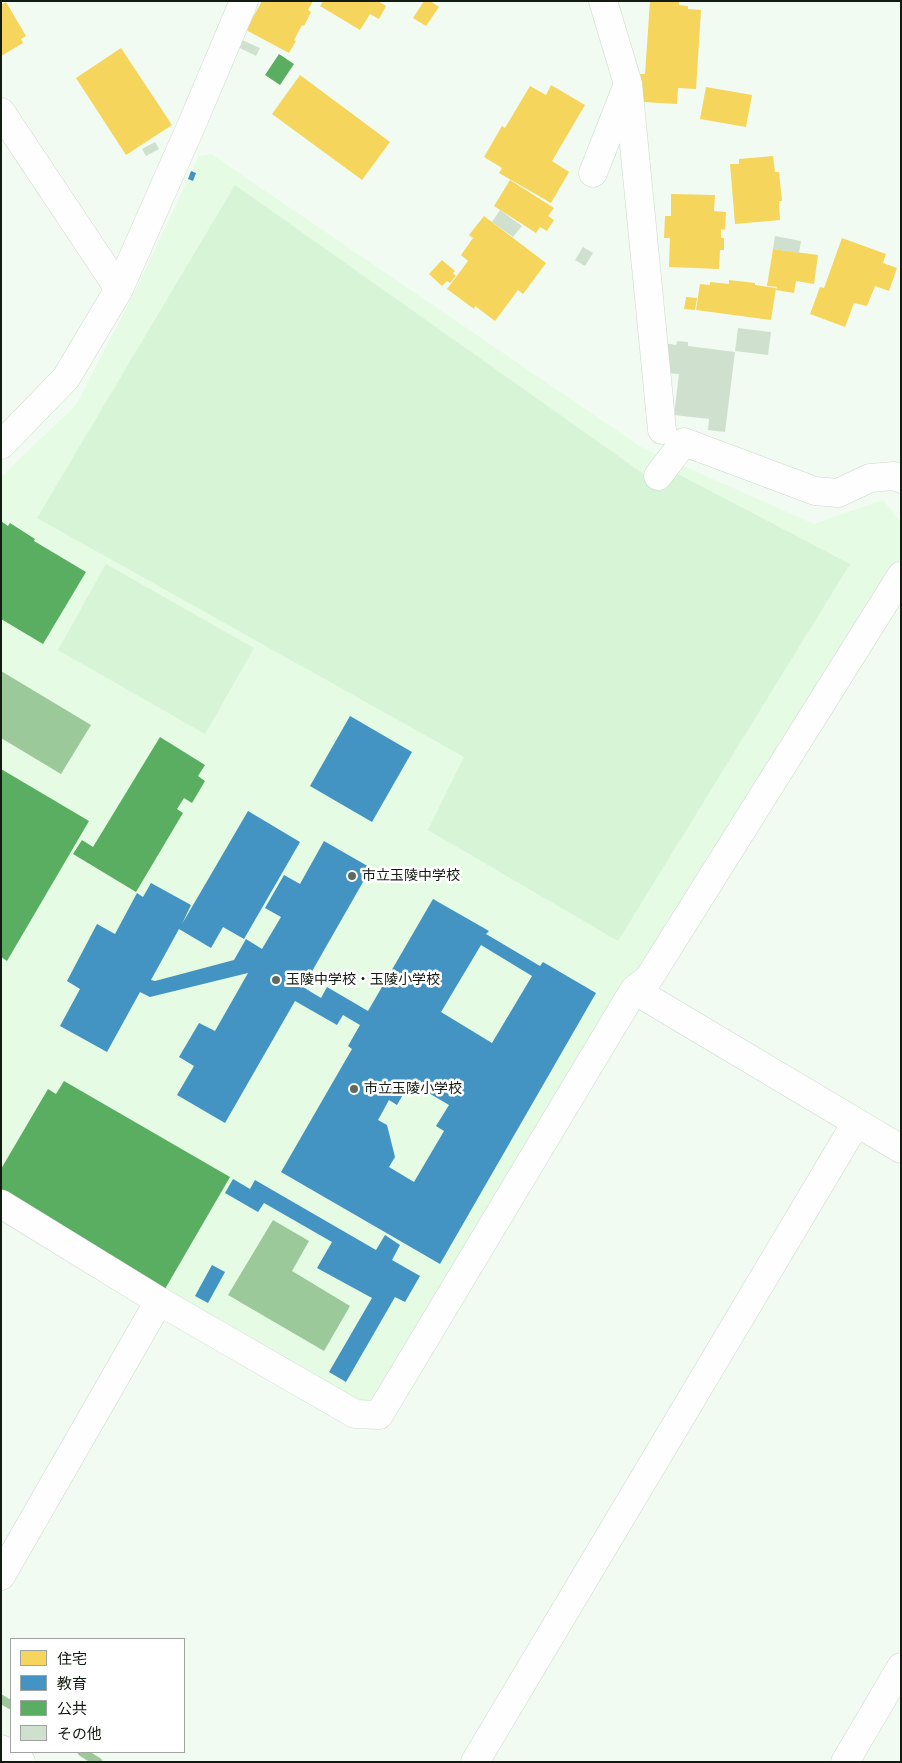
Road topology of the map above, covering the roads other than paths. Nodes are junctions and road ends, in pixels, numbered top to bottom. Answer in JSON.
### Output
{"nodes":[{"id":1,"x":244,"y":1,"type":"edge"},
{"id":2,"x":603,"y":1,"type":"edge"},
{"id":3,"x":628,"y":84,"type":"junction"},
{"id":4,"x":1,"y":112,"type":"edge"},
{"id":5,"x":592,"y":173,"type":"dead end"},
{"id":6,"x":119,"y":289,"type":"junction"},
{"id":7,"x":662,"y":430,"type":"dead end"},
{"id":8,"x":1,"y":445,"type":"edge"},
{"id":9,"x":658,"y":476,"type":"dead end"},
{"id":10,"x":901,"y":479,"type":"edge"},
{"id":11,"x":901,"y":576,"type":"edge"},
{"id":12,"x":634,"y":990,"type":"junction"},
{"id":13,"x":856,"y":1124,"type":"junction"},
{"id":14,"x":901,"y":1149,"type":"edge"},
{"id":15,"x":1,"y":1204,"type":"edge"},
{"id":16,"x":159,"y":1301,"type":"junction"},
{"id":17,"x":1,"y":1576,"type":"edge"},
{"id":18,"x":901,"y":1667,"type":"edge"},
{"id":19,"x":1,"y":1749,"type":"edge"},
{"id":20,"x":21,"y":1762,"type":"edge"},
{"id":21,"x":475,"y":1762,"type":"edge"},
{"id":22,"x":845,"y":1762,"type":"edge"}],
"edges":[{"from":1,"to":6,"type":"street"},
{"from":2,"to":3,"type":"street"},
{"from":3,"to":5,"type":"street"},
{"from":3,"to":7,"type":"street"},
{"from":4,"to":6,"type":"street"},
{"from":6,"to":8,"type":"street"},
{"from":9,"to":10,"type":"street"},
{"from":11,"to":12,"type":"street"},
{"from":12,"to":13,"type":"street"},
{"from":12,"to":16,"type":"street"},
{"from":13,"to":14,"type":"street"},
{"from":13,"to":21,"type":"street"},
{"from":15,"to":16,"type":"street"},
{"from":16,"to":17,"type":"street"},
{"from":18,"to":22,"type":"street"},
{"from":19,"to":20,"type":"street"}]}
